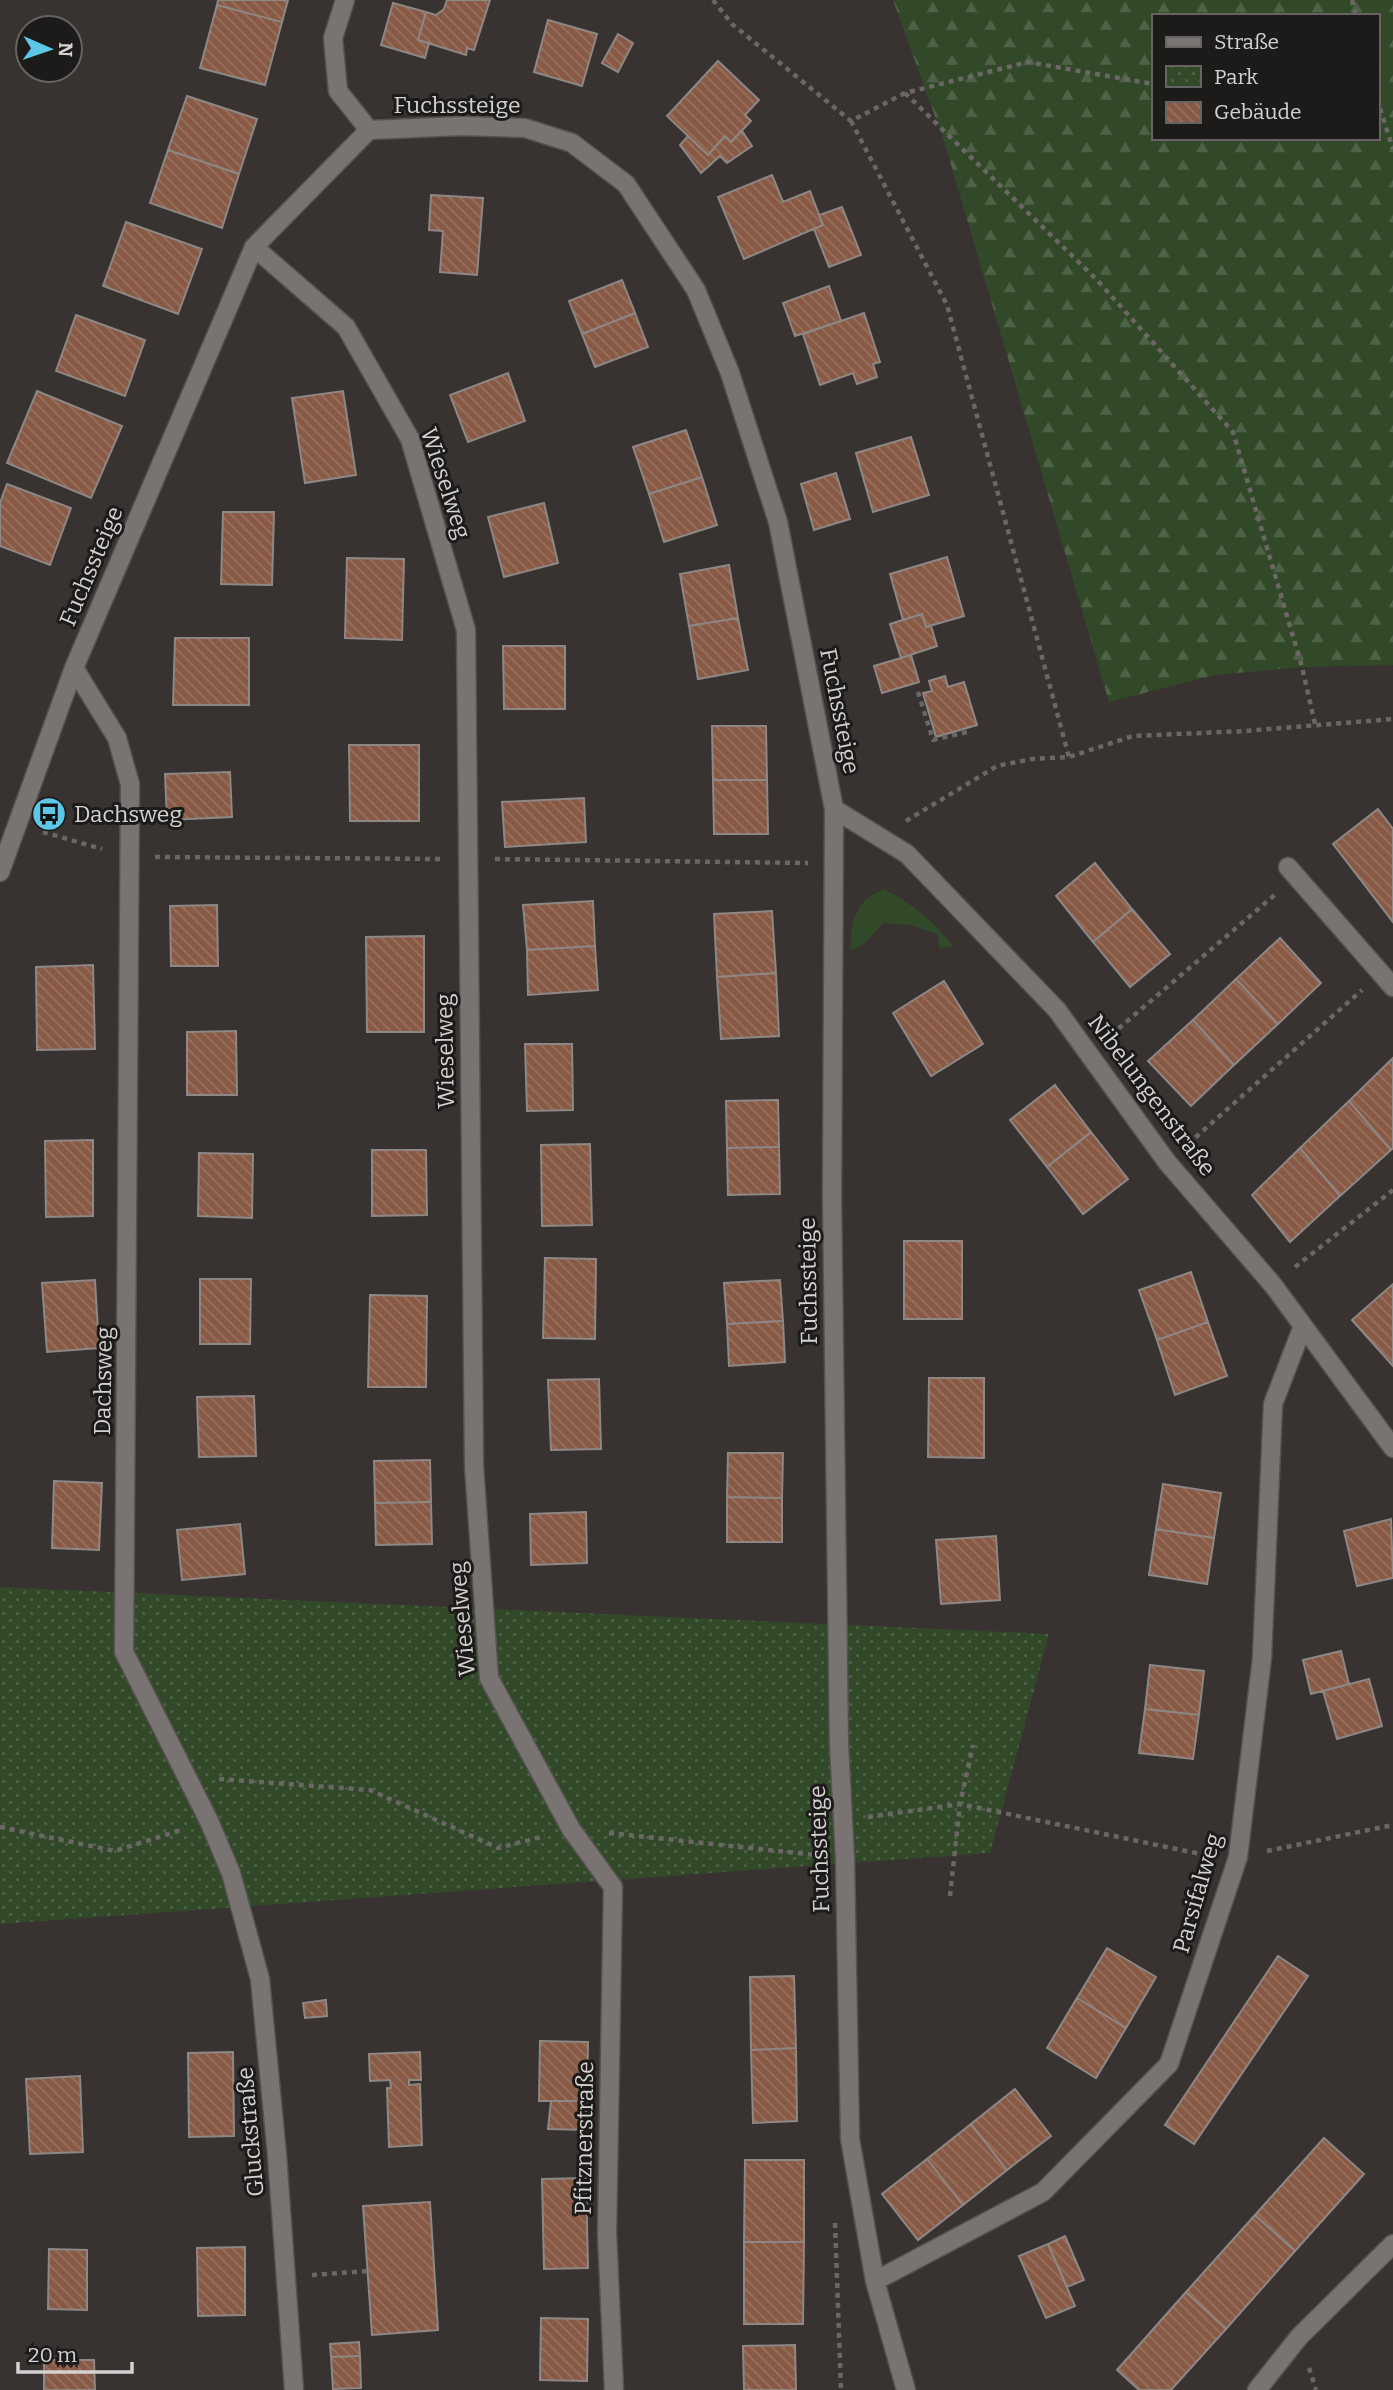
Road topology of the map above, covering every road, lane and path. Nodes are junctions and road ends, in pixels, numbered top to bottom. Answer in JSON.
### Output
{"nodes":[{"id":1,"x":345,"y":0,"type":"edge"},
{"id":2,"x":713,"y":0,"type":"edge"},
{"id":3,"x":1152,"y":84,"type":"edge"},
{"id":4,"x":905,"y":93,"type":"junction"},
{"id":5,"x":1379,"y":115,"type":"edge"},
{"id":6,"x":851,"y":121,"type":"junction"},
{"id":7,"x":369,"y":130,"type":"junction"},
{"id":8,"x":1393,"y":149,"type":"edge"},
{"id":9,"x":254,"y":247,"type":"junction"},
{"id":10,"x":74,"y":668,"type":"junction"},
{"id":11,"x":918,"y":692,"type":"dead end"},
{"id":12,"x":1393,"y":719,"type":"edge"},
{"id":13,"x":1315,"y":724,"type":"junction"},
{"id":14,"x":966,"y":728,"type":"dead end"},
{"id":15,"x":1069,"y":757,"type":"junction"},
{"id":16,"x":834,"y":809,"type":"junction"},
{"id":17,"x":18,"y":826,"type":"junction"},
{"id":18,"x":878,"y":838,"type":"junction"},
{"id":19,"x":129,"y":856,"type":"junction"},
{"id":20,"x":161,"y":857,"type":"dead end"},
{"id":21,"x":416,"y":859,"type":"dead end"},
{"id":22,"x":487,"y":859,"type":"dead end"},
{"id":23,"x":833,"y":863,"type":"junction"},
{"id":24,"x":0,"y":872,"type":"edge"},
{"id":25,"x":1292,"y":872,"type":"joint"},
{"id":26,"x":1387,"y":980,"type":"edge"},
{"id":27,"x":1089,"y":1054,"type":"junction"},
{"id":28,"x":1167,"y":1162,"type":"junction"},
{"id":29,"x":1393,"y":1190,"type":"edge"},
{"id":30,"x":1273,"y":1285,"type":"junction"},
{"id":31,"x":1303,"y":1326,"type":"junction"},
{"id":32,"x":1393,"y":1448,"type":"edge"},
{"id":33,"x":973,"y":1745,"type":"dead end"},
{"id":34,"x":187,"y":1777,"type":"junction"},
{"id":35,"x":960,"y":1804,"type":"junction"},
{"id":36,"x":209,"y":1821,"type":"junction"},
{"id":37,"x":843,"y":1821,"type":"junction"},
{"id":38,"x":1393,"y":1825,"type":"edge"},
{"id":39,"x":0,"y":1826,"type":"edge"},
{"id":40,"x":571,"y":1829,"type":"junction"},
{"id":41,"x":1238,"y":1857,"type":"junction"},
{"id":42,"x":845,"y":1858,"type":"junction"},
{"id":43,"x":231,"y":1873,"type":"joint"},
{"id":44,"x":613,"y":1886,"type":"joint"},
{"id":45,"x":950,"y":1896,"type":"dead end"},
{"id":46,"x":836,"y":2216,"type":"dead end"},
{"id":47,"x":1393,"y":2244,"type":"edge"},
{"id":48,"x":368,"y":2272,"type":"dead end"},
{"id":49,"x":286,"y":2277,"type":"junction"},
{"id":50,"x":875,"y":2281,"type":"junction"},
{"id":51,"x":294,"y":2390,"type":"edge"},
{"id":52,"x":614,"y":2390,"type":"edge"},
{"id":53,"x":841,"y":2390,"type":"edge"},
{"id":54,"x":906,"y":2390,"type":"edge"},
{"id":55,"x":1256,"y":2390,"type":"edge"}],
"edges":[{"from":1,"to":7,"type":"street"},
{"from":2,"to":6,"type":"path"},
{"from":3,"to":4,"type":"path"},
{"from":4,"to":6,"type":"path"},
{"from":4,"to":13,"type":"path"},
{"from":5,"to":8,"type":"path"},
{"from":6,"to":15,"type":"path"},
{"from":7,"to":9,"type":"street","name":"Fuchssteige"},
{"from":7,"to":16,"type":"street","name":"Fuchssteige"},
{"from":9,"to":10,"type":"street","name":"Fuchssteige"},
{"from":9,"to":40,"type":"street","name":"Wieselweg"},
{"from":10,"to":17,"type":"street","name":"Fuchssteige"},
{"from":10,"to":19,"type":"street","name":"Dachsweg"},
{"from":11,"to":14,"type":"path"},
{"from":12,"to":13,"type":"path"},
{"from":13,"to":15,"type":"path"},
{"from":15,"to":18,"type":"path"},
{"from":16,"to":18,"type":"street","name":"Nibelungenstraße"},
{"from":16,"to":23,"type":"street","name":"Fuchssteige"},
{"from":17,"to":19,"type":"path"},
{"from":17,"to":24,"type":"street","name":"Fuchssteige"},
{"from":18,"to":27,"type":"street","name":"Nibelungenstraße"},
{"from":19,"to":34,"type":"street","name":"Dachsweg"},
{"from":20,"to":21,"type":"path"},
{"from":22,"to":23,"type":"path"},
{"from":23,"to":37,"type":"street","name":"Fuchssteige"},
{"from":25,"to":26,"type":"street"},
{"from":25,"to":27,"type":"path"},
{"from":26,"to":28,"type":"path"},
{"from":27,"to":28,"type":"street","name":"Nibelungenstraße"},
{"from":28,"to":30,"type":"street","name":"Nibelungenstraße"},
{"from":29,"to":30,"type":"path"},
{"from":30,"to":31,"type":"street","name":"Nibelungenstraße"},
{"from":31,"to":32,"type":"street","name":"Nibelungenstraße"},
{"from":31,"to":41,"type":"street","name":"Parsifalweg"},
{"from":33,"to":35,"type":"path"},
{"from":34,"to":36,"type":"street","name":"Dachsweg"},
{"from":34,"to":40,"type":"path"},
{"from":35,"to":37,"type":"path"},
{"from":35,"to":41,"type":"path"},
{"from":35,"to":45,"type":"path"},
{"from":36,"to":39,"type":"path"},
{"from":36,"to":43,"type":"street","name":"Dachsweg"},
{"from":37,"to":42,"type":"street","name":"Fuchssteige"},
{"from":38,"to":41,"type":"path"},
{"from":40,"to":42,"type":"path"},
{"from":40,"to":44,"type":"street","name":"Wieselweg"},
{"from":41,"to":50,"type":"street","name":"Parsifalweg"},
{"from":42,"to":50,"type":"street","name":"Fuchssteige"},
{"from":43,"to":49,"type":"street","name":"Gluckstraße"},
{"from":44,"to":52,"type":"street","name":"Pfitznerstraße"},
{"from":46,"to":53,"type":"path"},
{"from":47,"to":55,"type":"street"},
{"from":48,"to":49,"type":"path"},
{"from":49,"to":51,"type":"street","name":"Gluckstraße"},
{"from":50,"to":54,"type":"street","name":"Fuchssteige"}]}
